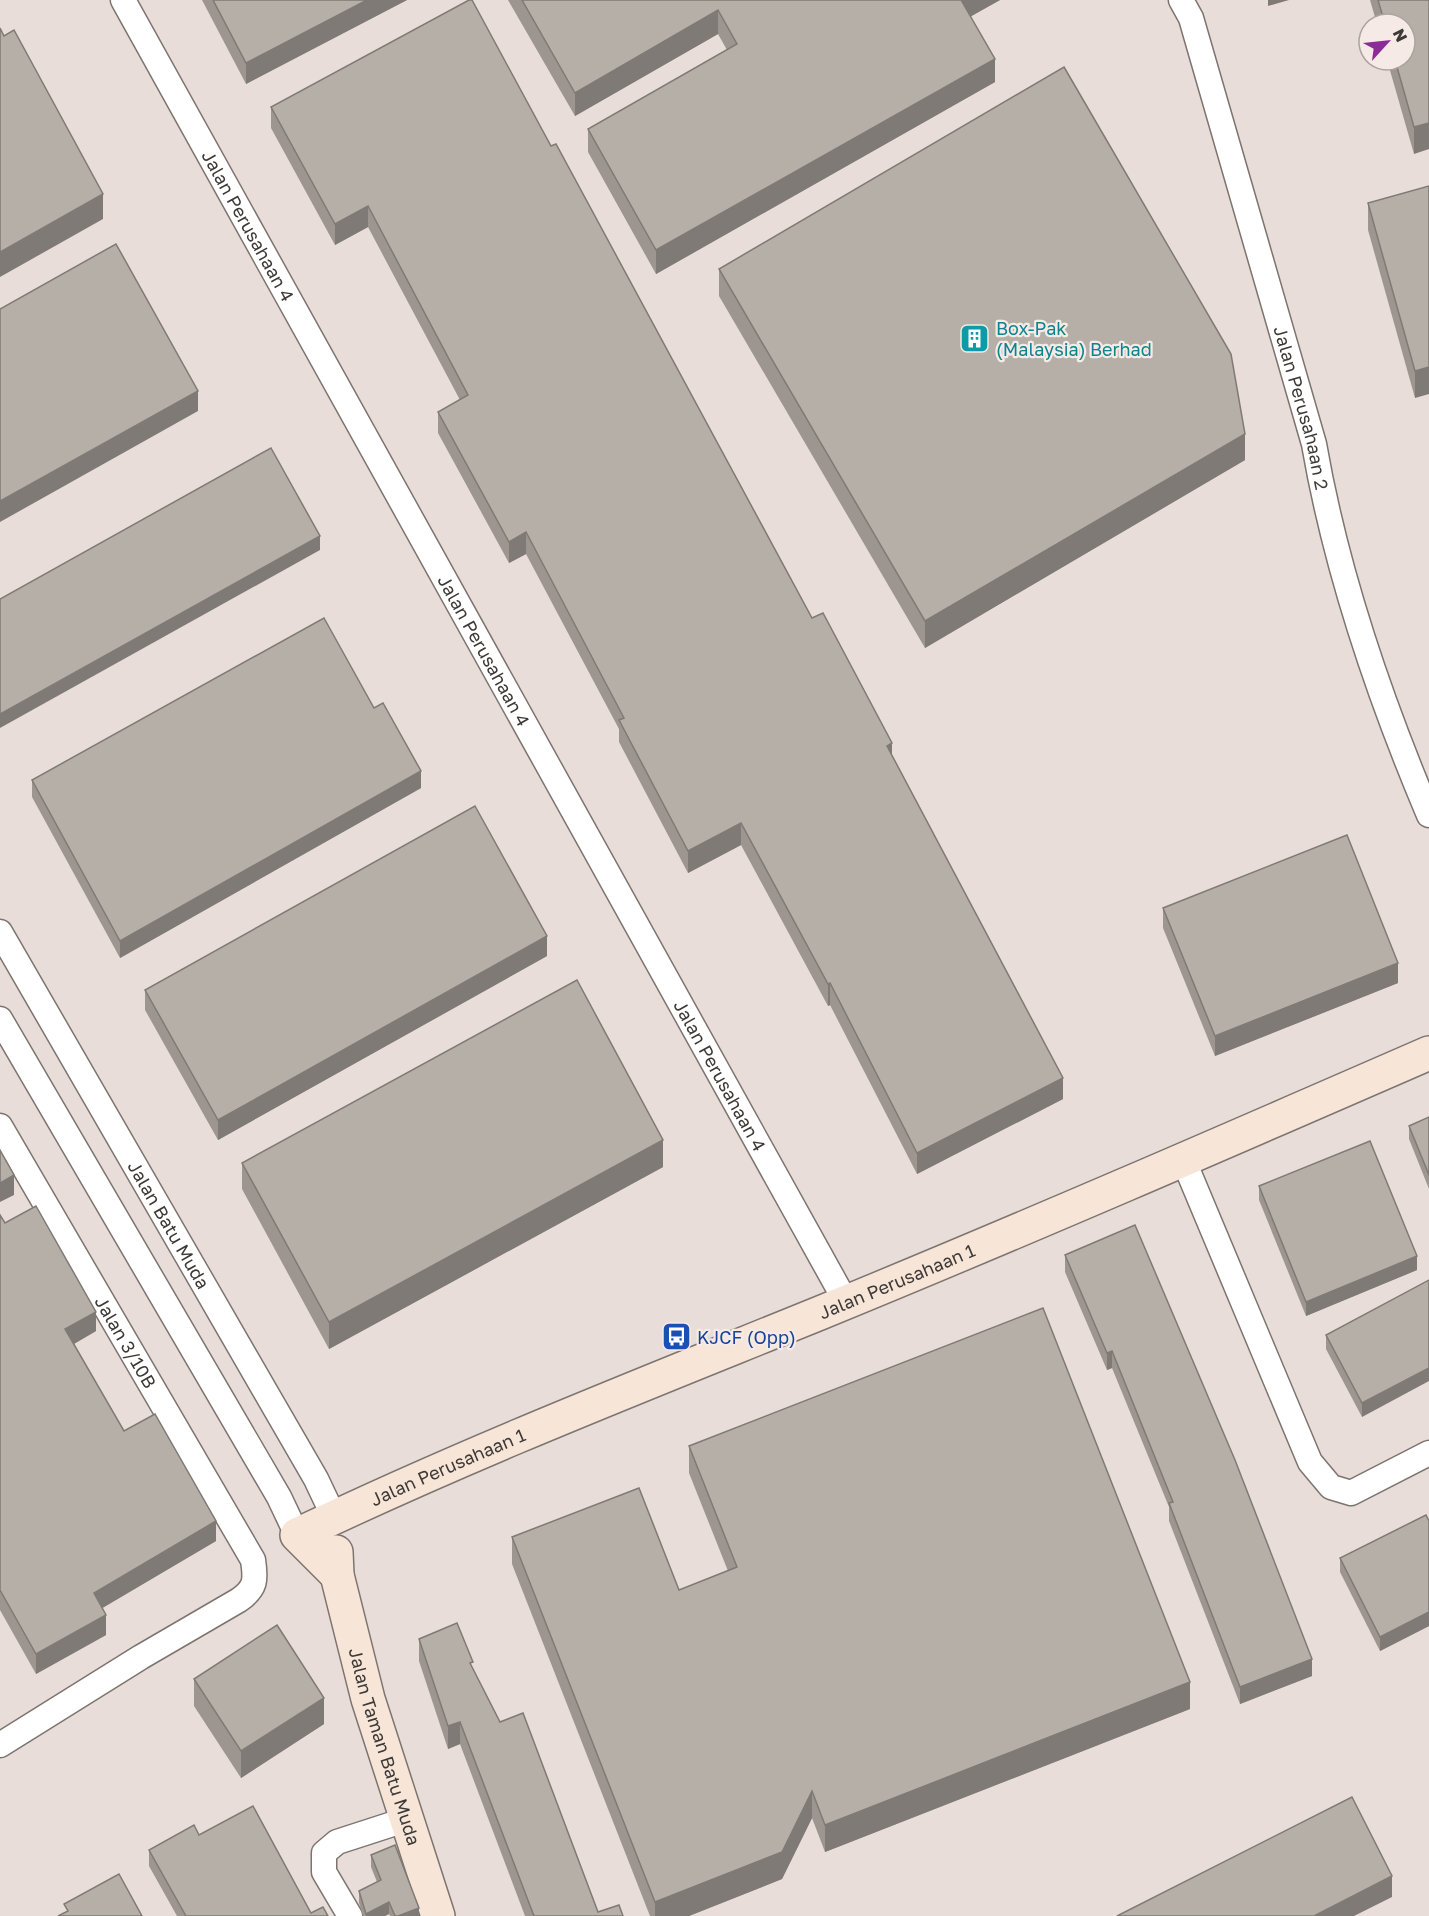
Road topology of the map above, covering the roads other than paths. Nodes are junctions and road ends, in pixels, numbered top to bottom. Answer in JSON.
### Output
{"nodes":[{"id":1,"x":123,"y":0,"type":"edge"},
{"id":2,"x":1181,"y":0,"type":"edge"},
{"id":3,"x":1429,"y":815,"type":"edge"},
{"id":4,"x":0,"y":932,"type":"edge"},
{"id":5,"x":0,"y":1019,"type":"edge"},
{"id":6,"x":1429,"y":1053,"type":"edge"},
{"id":7,"x":0,"y":1126,"type":"edge"},
{"id":8,"x":1183,"y":1159,"type":"junction"},
{"id":9,"x":846,"y":1302,"type":"junction"},
{"id":10,"x":1429,"y":1454,"type":"edge"},
{"id":11,"x":334,"y":1518,"type":"junction"},
{"id":12,"x":297,"y":1535,"type":"junction"},
{"id":13,"x":337,"y":1575,"type":"junction"},
{"id":14,"x":2,"y":1738,"type":"edge"},
{"id":15,"x":408,"y":1819,"type":"junction"},
{"id":16,"x":350,"y":1916,"type":"edge"},
{"id":17,"x":438,"y":1916,"type":"edge"}],
"edges":[{"from":1,"to":9,"type":"street","name":"Jalan Perusahaan 4"},
{"from":2,"to":3,"type":"street","name":"Jalan Perusahaan 2"},
{"from":4,"to":11,"type":"street","name":"Jalan Batu Muda"},
{"from":5,"to":12,"type":"street"},
{"from":6,"to":8,"type":"street","name":"Jalan Perusahaan 1"},
{"from":7,"to":14,"type":"street","name":"Jalan 3/10B"},
{"from":8,"to":9,"type":"street","name":"Jalan Perusahaan 1"},
{"from":8,"to":10,"type":"street"},
{"from":9,"to":11,"type":"street","name":"Jalan Perusahaan 1"},
{"from":11,"to":12,"type":"street","name":"Jalan Perusahaan 1"},
{"from":11,"to":13,"type":"street","name":"Jalan Taman Batu Muda"},
{"from":12,"to":13,"type":"street"},
{"from":13,"to":15,"type":"street","name":"Jalan Taman Batu Muda"},
{"from":15,"to":16,"type":"street"},
{"from":15,"to":17,"type":"street","name":"Jalan Taman Batu Muda"}]}
